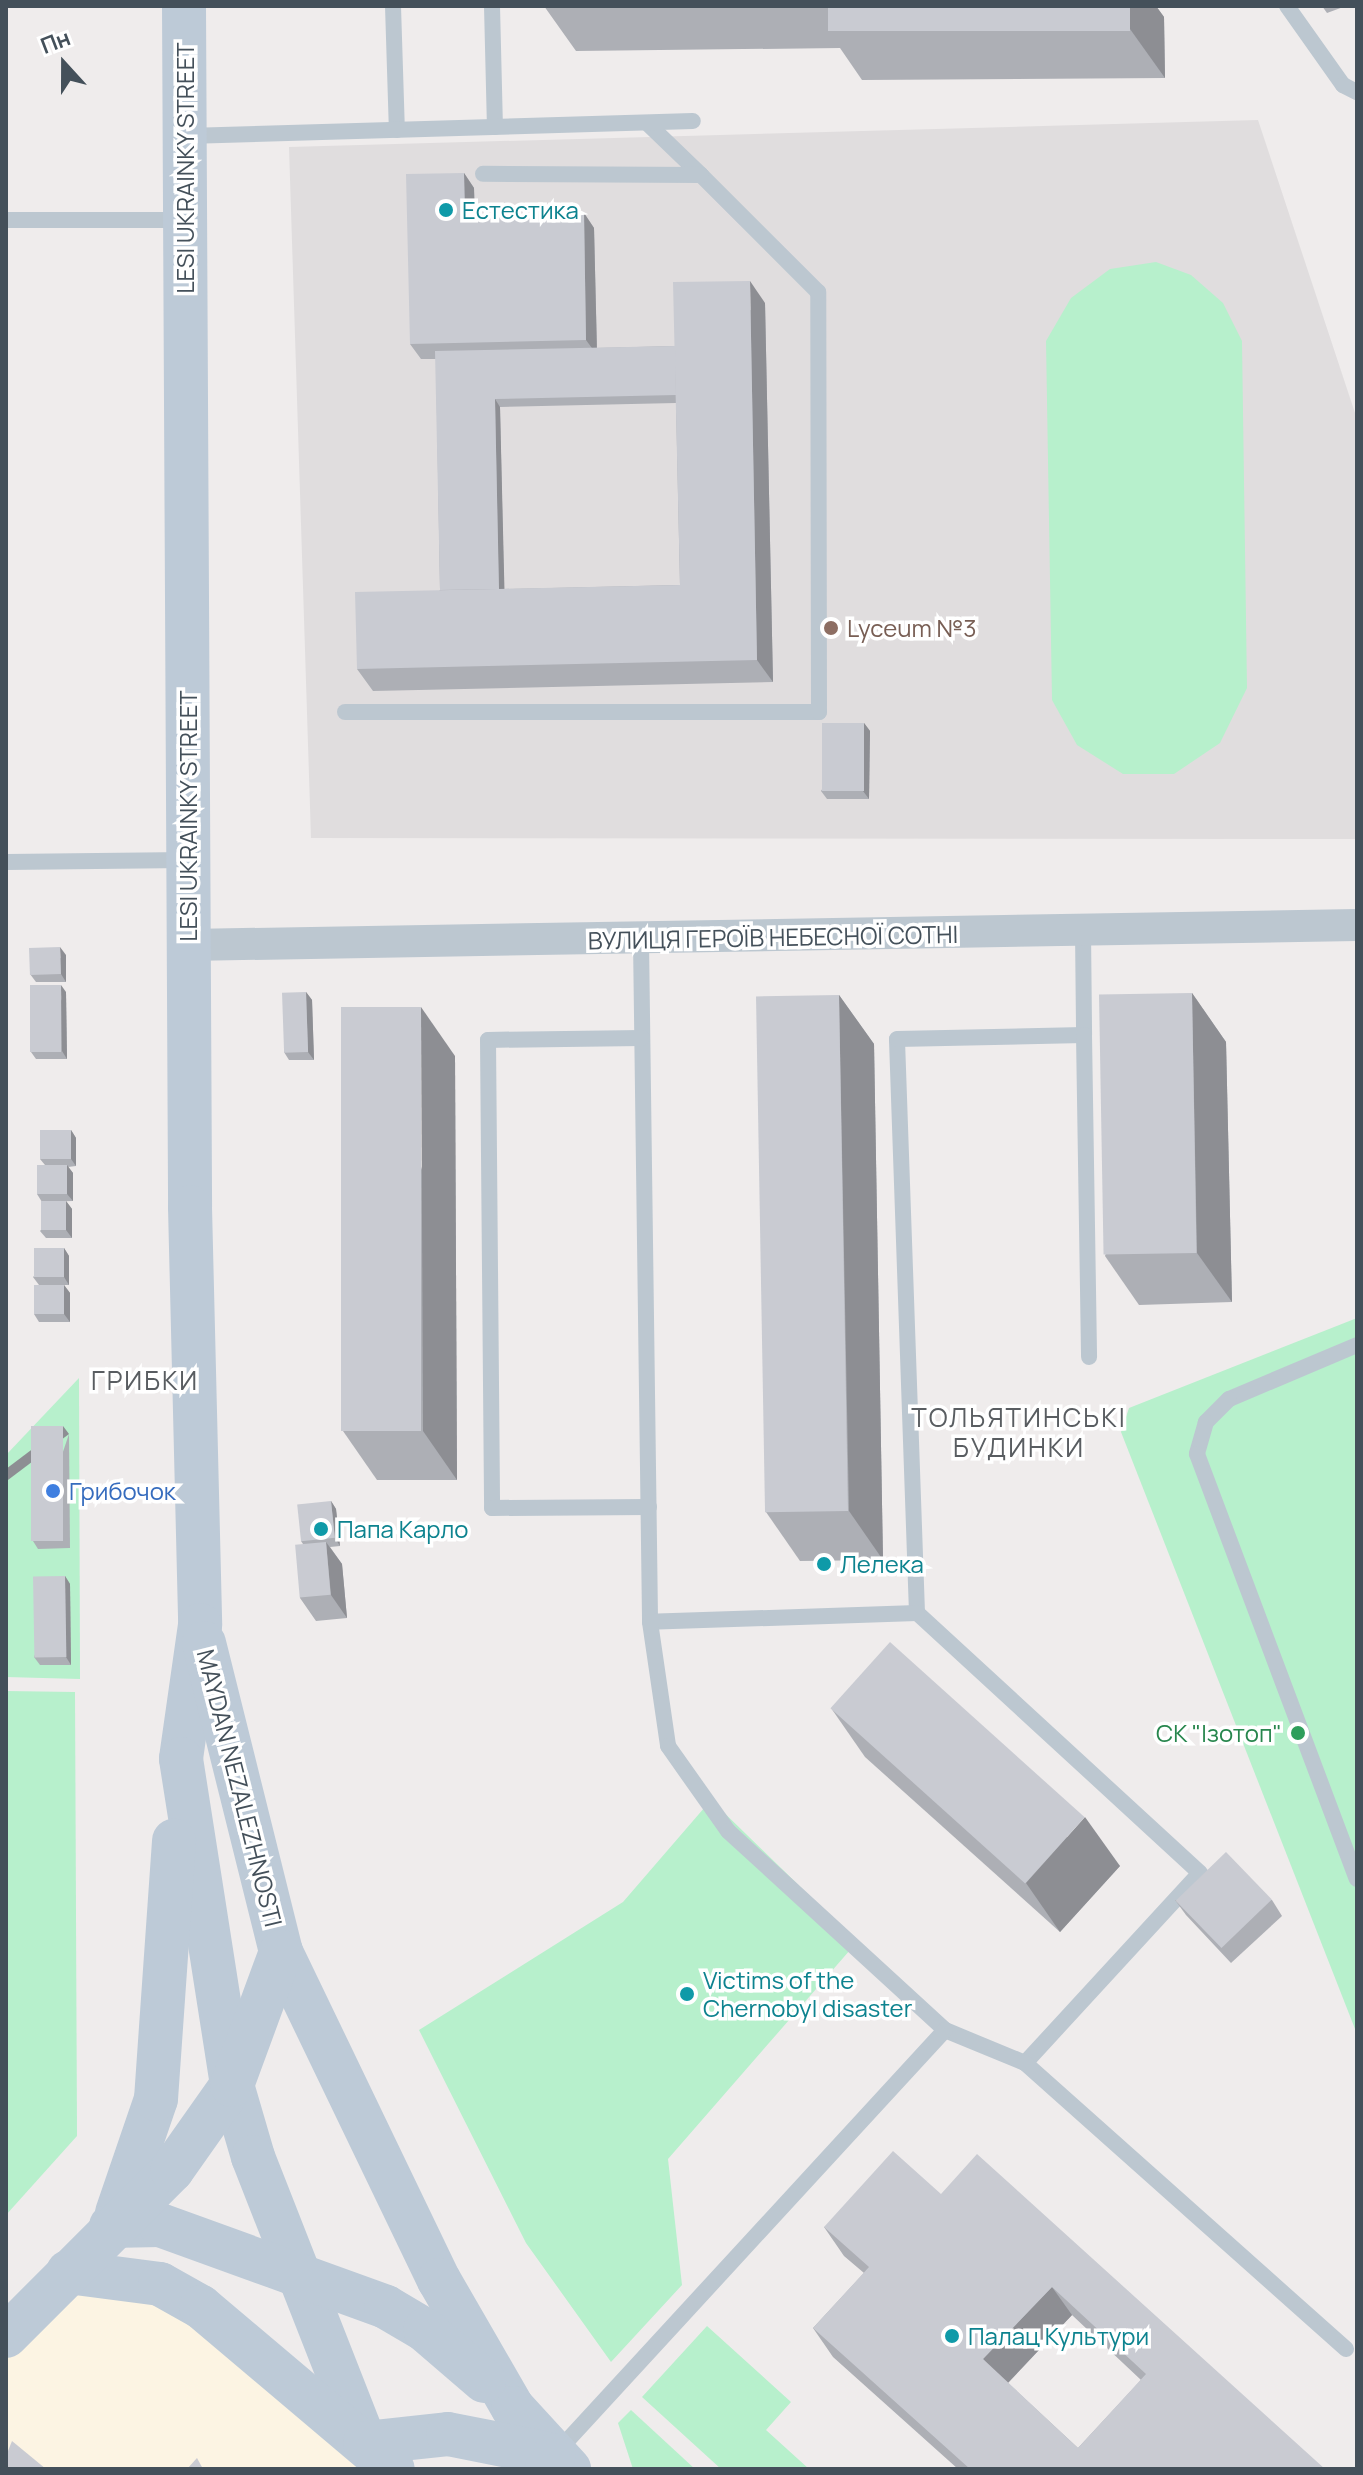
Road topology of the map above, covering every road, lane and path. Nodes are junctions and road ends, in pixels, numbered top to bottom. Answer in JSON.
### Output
{"nodes":[{"id":1,"x":184,"y":6,"type":"edge"},
{"id":2,"x":393,"y":6,"type":"edge"},
{"id":3,"x":492,"y":6,"type":"edge"},
{"id":4,"x":1287,"y":6,"type":"edge"},
{"id":5,"x":1357,"y":92,"type":"edge"},
{"id":6,"x":693,"y":121,"type":"dead end"},
{"id":7,"x":647,"y":123,"type":"junction"},
{"id":8,"x":495,"y":127,"type":"junction"},
{"id":9,"x":397,"y":130,"type":"junction"},
{"id":10,"x":185,"y":136,"type":"junction"},
{"id":11,"x":483,"y":174,"type":"dead end"},
{"id":12,"x":701,"y":175,"type":"junction"},
{"id":13,"x":6,"y":220,"type":"edge"},
{"id":14,"x":185,"y":220,"type":"junction"},
{"id":15,"x":345,"y":712,"type":"dead end"},
{"id":16,"x":189,"y":860,"type":"junction"},
{"id":17,"x":6,"y":862,"type":"edge"},
{"id":18,"x":1357,"y":925,"type":"edge"},
{"id":19,"x":1083,"y":931,"type":"junction"},
{"id":20,"x":641,"y":940,"type":"junction"},
{"id":21,"x":189,"y":945,"type":"junction"},
{"id":22,"x":1084,"y":1035,"type":"junction"},
{"id":23,"x":642,"y":1038,"type":"junction"},
{"id":24,"x":1357,"y":1345,"type":"edge"},
{"id":25,"x":1089,"y":1357,"type":"dead end"},
{"id":26,"x":649,"y":1507,"type":"junction"},
{"id":27,"x":917,"y":1613,"type":"junction"},
{"id":28,"x":650,"y":1622,"type":"junction"},
{"id":29,"x":200,"y":1625,"type":"junction"},
{"id":30,"x":181,"y":1759,"type":"junction"},
{"id":31,"x":1357,"y":1879,"type":"edge"},
{"id":32,"x":281,"y":1952,"type":"junction"},
{"id":33,"x":945,"y":2030,"type":"junction"},
{"id":34,"x":1025,"y":2063,"type":"junction"},
{"id":35,"x":232,"y":2085,"type":"junction"},
{"id":36,"x":111,"y":2226,"type":"junction"},
{"id":37,"x":300,"y":2271,"type":"junction"},
{"id":38,"x":68,"y":2272,"type":"junction"},
{"id":39,"x":6,"y":2336,"type":"edge"},
{"id":40,"x":1346,"y":2349,"type":"dead end"},
{"id":41,"x":513,"y":2408,"type":"junction"},
{"id":42,"x":379,"y":2456,"type":"edge"},
{"id":43,"x":556,"y":2464,"type":"edge"}],
"edges":[{"from":1,"to":10,"type":"main road","name":"LESI UKRAINKY STREET"},
{"from":2,"to":9,"type":"lane"},
{"from":3,"to":8,"type":"lane"},
{"from":4,"to":5,"type":"lane"},
{"from":6,"to":7,"type":"lane"},
{"from":7,"to":8,"type":"lane"},
{"from":7,"to":12,"type":"lane"},
{"from":8,"to":9,"type":"lane"},
{"from":9,"to":10,"type":"lane"},
{"from":10,"to":14,"type":"main road","name":"LESI UKRAINKY STREET"},
{"from":11,"to":12,"type":"lane"},
{"from":12,"to":15,"type":"lane"},
{"from":13,"to":14,"type":"lane"},
{"from":14,"to":16,"type":"main road","name":"LESI UKRAINKY STREET"},
{"from":16,"to":17,"type":"lane"},
{"from":16,"to":21,"type":"main road","name":"LESI UKRAINKY STREET"},
{"from":18,"to":19,"type":"street","name":"ВУЛИЦЯ ГЕРОЇВ НЕБЕСНОЇ СОТНІ"},
{"from":19,"to":20,"type":"street","name":"ВУЛИЦЯ ГЕРОЇВ НЕБЕСНОЇ СОТНІ"},
{"from":19,"to":22,"type":"lane"},
{"from":20,"to":21,"type":"street","name":"ВУЛИЦЯ ГЕРОЇВ НЕБЕСНОЇ СОТНІ"},
{"from":20,"to":23,"type":"lane"},
{"from":21,"to":29,"type":"main road","name":"LESI UKRAINKY STREET"},
{"from":22,"to":25,"type":"lane"},
{"from":22,"to":27,"type":"lane"},
{"from":23,"to":26,"type":"lane"},
{"from":23,"to":26,"type":"lane"},
{"from":24,"to":31,"type":"lane"},
{"from":26,"to":28,"type":"lane"},
{"from":27,"to":28,"type":"lane"},
{"from":27,"to":34,"type":"lane"},
{"from":28,"to":33,"type":"lane"},
{"from":29,"to":30,"type":"main road","name":"MAYDAN NEZALEZHNOSTI"},
{"from":29,"to":32,"type":"main road","name":"MAYDAN NEZALEZHNOSTI"},
{"from":30,"to":35,"type":"main road","name":"MAYDAN NEZALEZHNOSTI"},
{"from":30,"to":36,"type":"main road"},
{"from":32,"to":35,"type":"main road"},
{"from":32,"to":41,"type":"main road","name":"MAYDAN NEZALEZHNOSTI"},
{"from":33,"to":34,"type":"lane"},
{"from":33,"to":43,"type":"lane"},
{"from":34,"to":40,"type":"lane"},
{"from":35,"to":36,"type":"main road"},
{"from":35,"to":37,"type":"main road","name":"MAYDAN NEZALEZHNOSTI"},
{"from":36,"to":37,"type":"main road"},
{"from":36,"to":38,"type":"main road"},
{"from":37,"to":41,"type":"main road"},
{"from":37,"to":42,"type":"main road","name":"MAYDAN NEZALEZHNOSTI"},
{"from":38,"to":39,"type":"main road"},
{"from":38,"to":42,"type":"main road"},
{"from":41,"to":43,"type":"main road","name":"MAYDAN NEZALEZHNOSTI"},
{"from":42,"to":43,"type":"main road"}]}
